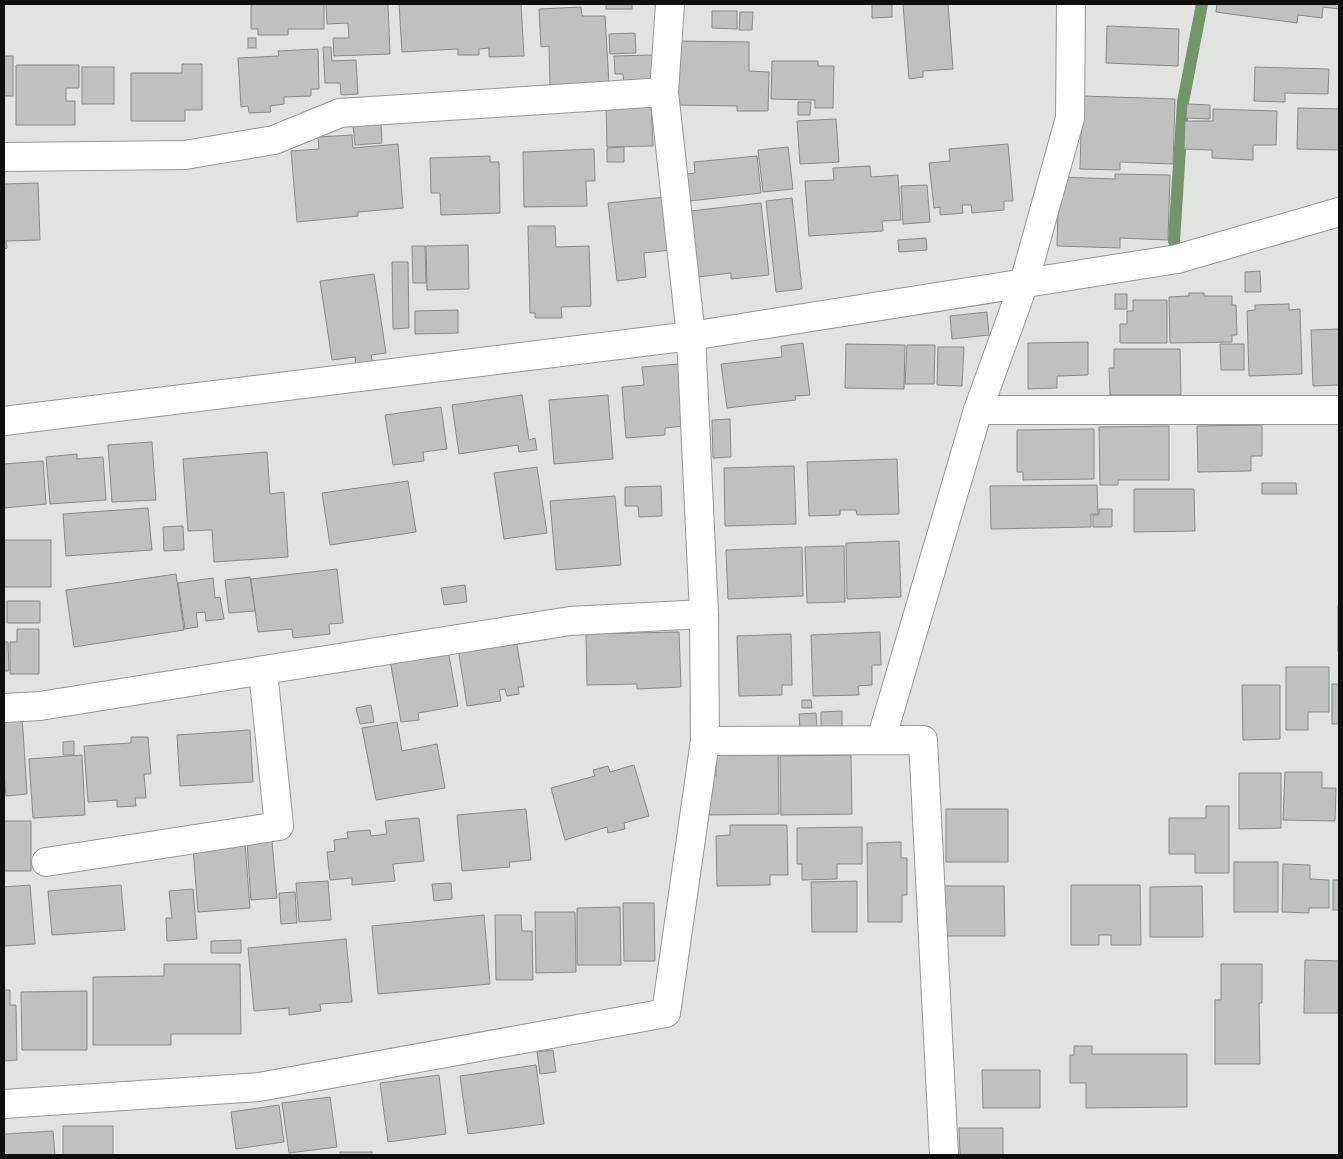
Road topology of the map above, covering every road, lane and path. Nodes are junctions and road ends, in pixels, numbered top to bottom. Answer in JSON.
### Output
{"nodes":[{"id":1,"x":670,"y":4,"type":"edge"},
{"id":2,"x":1071,"y":4,"type":"edge"},
{"id":3,"x":664,"y":92,"type":"junction"},
{"id":4,"x":4,"y":157,"type":"edge"},
{"id":5,"x":1339,"y":212,"type":"edge"},
{"id":6,"x":1024,"y":283,"type":"junction"},
{"id":7,"x":690,"y":336,"type":"junction"},
{"id":8,"x":978,"y":410,"type":"junction"},
{"id":9,"x":1339,"y":410,"type":"edge"},
{"id":10,"x":4,"y":421,"type":"edge"},
{"id":11,"x":704,"y":614,"type":"junction"},
{"id":12,"x":263,"y":671,"type":"junction"},
{"id":13,"x":4,"y":708,"type":"edge"},
{"id":14,"x":881,"y":740,"type":"junction"},
{"id":15,"x":706,"y":741,"type":"junction"},
{"id":16,"x":46,"y":862,"type":"dead end"},
{"id":17,"x":4,"y":1104,"type":"edge"},
{"id":18,"x":944,"y":1155,"type":"edge"}],
"edges":[{"from":1,"to":3,"type":"street"},
{"from":2,"to":6,"type":"street"},
{"from":3,"to":4,"type":"street"},
{"from":3,"to":7,"type":"street"},
{"from":5,"to":6,"type":"street"},
{"from":6,"to":7,"type":"street"},
{"from":6,"to":8,"type":"street"},
{"from":7,"to":10,"type":"street"},
{"from":7,"to":11,"type":"street"},
{"from":8,"to":9,"type":"street"},
{"from":8,"to":14,"type":"street"},
{"from":11,"to":12,"type":"street"},
{"from":11,"to":15,"type":"street"},
{"from":12,"to":13,"type":"street"},
{"from":12,"to":16,"type":"street"},
{"from":14,"to":15,"type":"street"},
{"from":14,"to":18,"type":"street"},
{"from":15,"to":17,"type":"street"}]}
